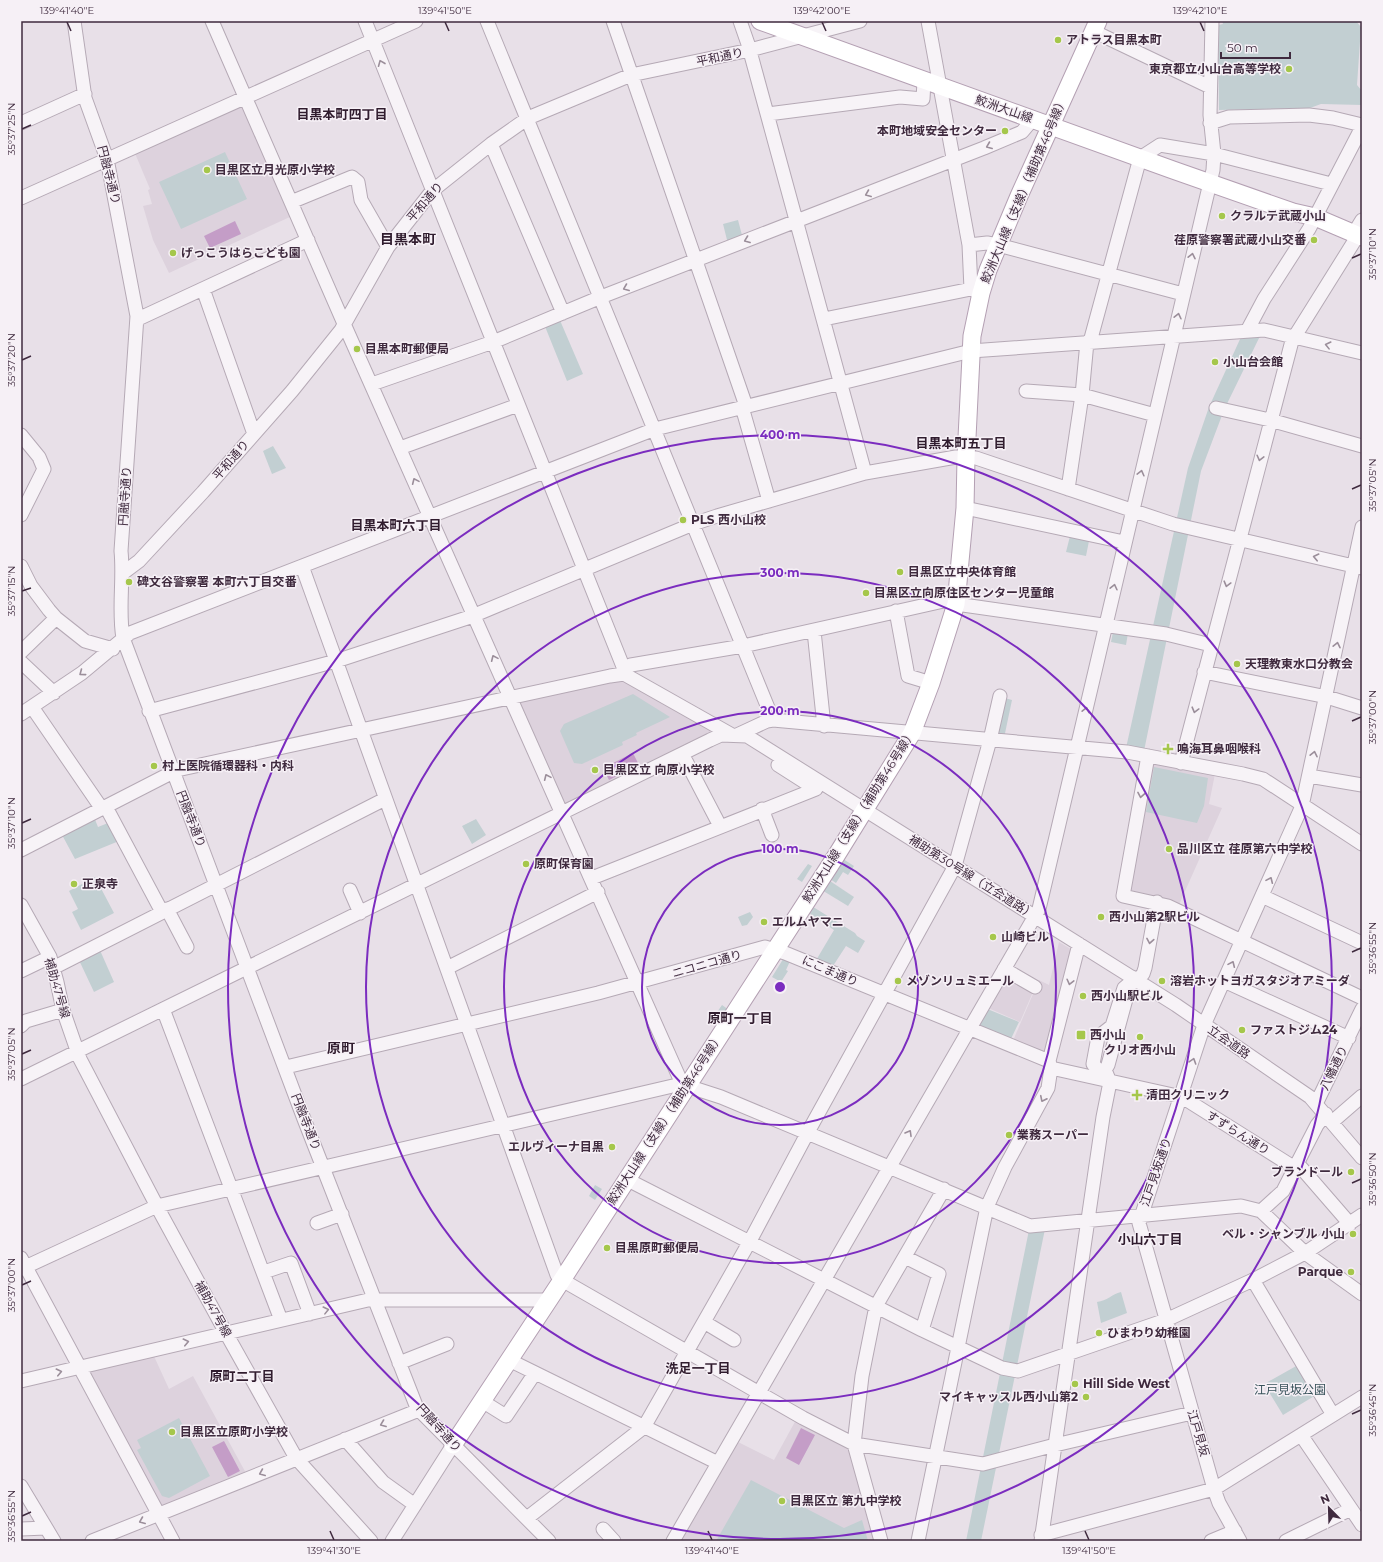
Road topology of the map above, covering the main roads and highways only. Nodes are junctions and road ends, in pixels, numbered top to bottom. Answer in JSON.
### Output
{"nodes":[{"id":1,"x":760,"y":21,"type":"edge"},
{"id":2,"x":1095,"y":26,"type":"edge"},
{"id":3,"x":1051,"y":126,"type":"junction"},
{"id":4,"x":1360,"y":235,"type":"edge"},
{"id":5,"x":453,"y":1444,"type":"road end"}],
"edges":[{"from":1,"to":3,"type":"main road","name":"鮫洲大山線"},
{"from":2,"to":3,"type":"main road","name":"鮫洲大山線（支線）（補助第46号線）"},
{"from":3,"to":4,"type":"main road","name":"鮫洲大山線"},
{"from":3,"to":5,"type":"main road","name":"鮫洲大山線（支線）（補助第46号線）"}]}
